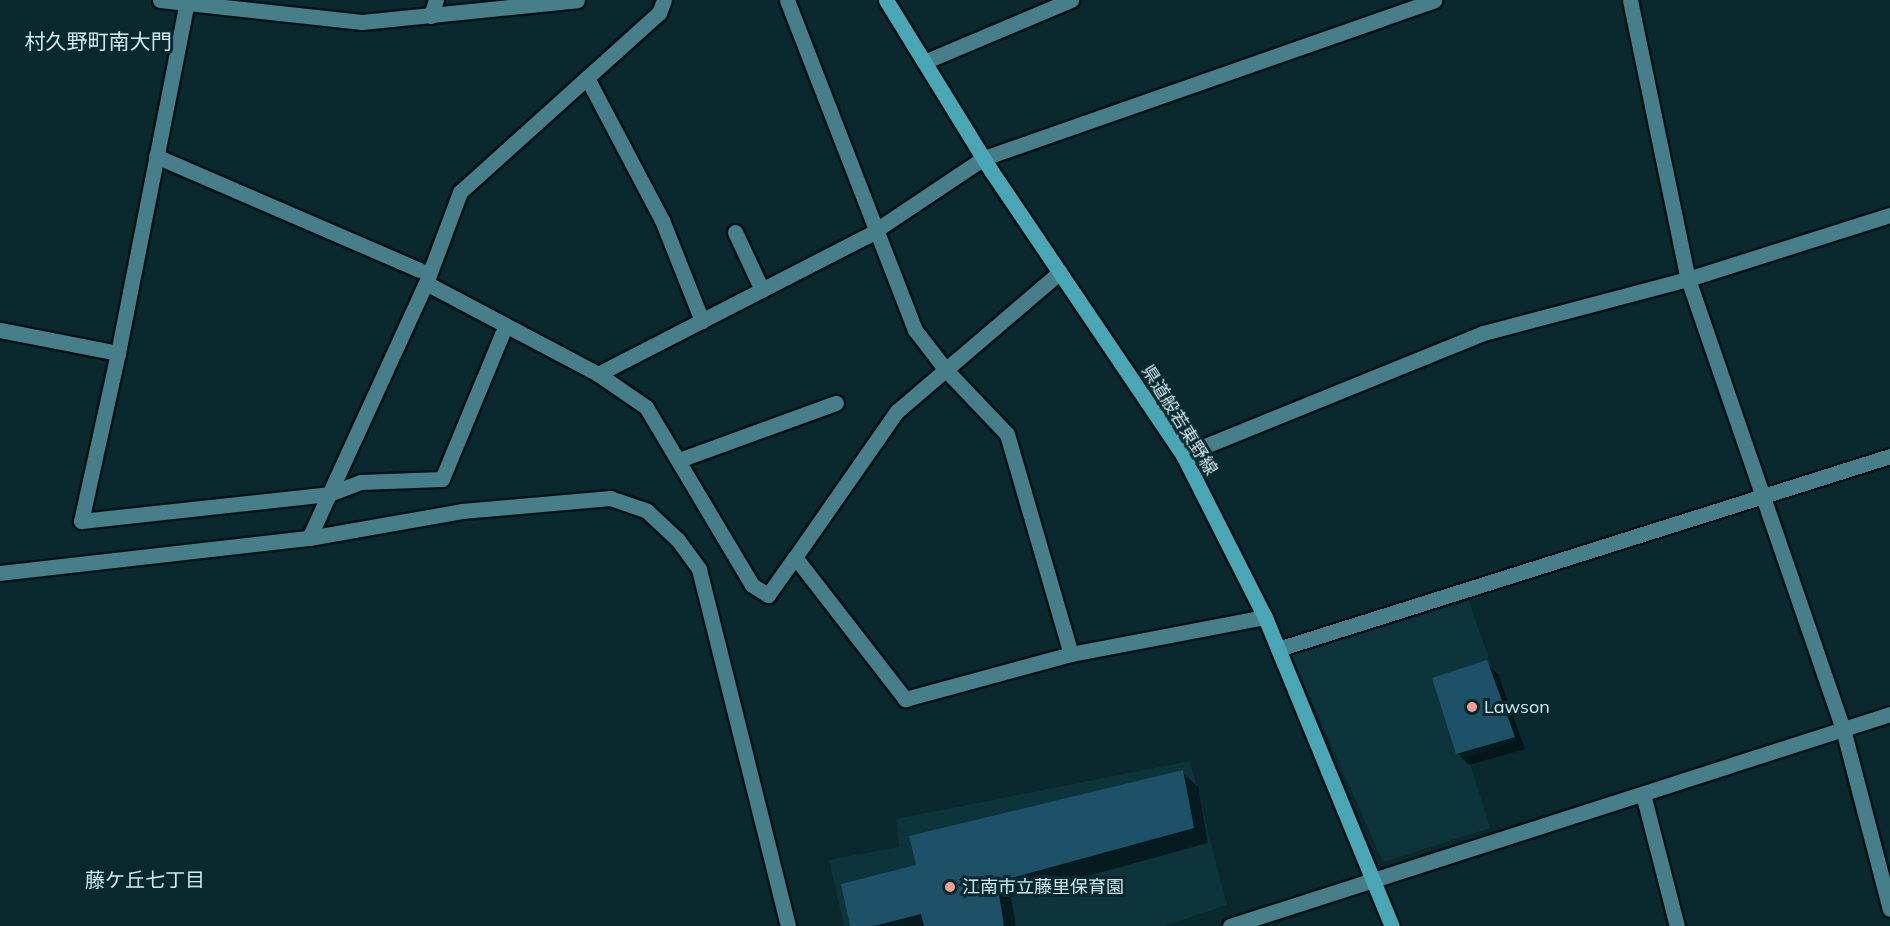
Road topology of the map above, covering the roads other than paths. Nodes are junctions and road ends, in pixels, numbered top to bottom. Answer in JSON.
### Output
{"nodes":[{"id":1,"x":160,"y":0,"type":"edge"},
{"id":2,"x":436,"y":0,"type":"edge"},
{"id":3,"x":577,"y":0,"type":"edge"},
{"id":4,"x":664,"y":0,"type":"edge"},
{"id":5,"x":787,"y":0,"type":"edge"},
{"id":6,"x":886,"y":0,"type":"edge"},
{"id":7,"x":1071,"y":0,"type":"edge"},
{"id":8,"x":1434,"y":0,"type":"edge"},
{"id":9,"x":1630,"y":0,"type":"edge"},
{"id":10,"x":187,"y":1,"type":"edge"},
{"id":11,"x":431,"y":16,"type":"junction"},
{"id":12,"x":924,"y":62,"type":"junction"},
{"id":13,"x":587,"y":78,"type":"junction"},
{"id":14,"x":156,"y":156,"type":"junction"},
{"id":15,"x":984,"y":158,"type":"junction"},
{"id":16,"x":1890,"y":215,"type":"edge"},
{"id":17,"x":735,"y":232,"type":"dead end"},
{"id":18,"x":873,"y":232,"type":"junction"},
{"id":19,"x":1060,"y":272,"type":"junction"},
{"id":20,"x":422,"y":276,"type":"junction"},
{"id":21,"x":1688,"y":279,"type":"junction"},
{"id":22,"x":762,"y":290,"type":"junction"},
{"id":23,"x":702,"y":321,"type":"junction"},
{"id":24,"x":0,"y":330,"type":"edge"},
{"id":25,"x":501,"y":334,"type":"dead end"},
{"id":26,"x":118,"y":353,"type":"junction"},
{"id":27,"x":946,"y":370,"type":"junction"},
{"id":28,"x":598,"y":374,"type":"junction"},
{"id":29,"x":836,"y":403,"type":"dead end"},
{"id":30,"x":1183,"y":455,"type":"junction"},
{"id":31,"x":1890,"y":456,"type":"edge"},
{"id":32,"x":679,"y":460,"type":"junction"},
{"id":33,"x":329,"y":494,"type":"junction"},
{"id":34,"x":1763,"y":495,"type":"junction"},
{"id":35,"x":309,"y":538,"type":"junction"},
{"id":36,"x":795,"y":557,"type":"junction"},
{"id":37,"x":0,"y":573,"type":"edge"},
{"id":38,"x":1265,"y":617,"type":"junction"},
{"id":39,"x":1278,"y":649,"type":"junction"},
{"id":40,"x":1071,"y":654,"type":"junction"},
{"id":41,"x":1890,"y":714,"type":"edge"},
{"id":42,"x":1843,"y":729,"type":"junction"},
{"id":43,"x":1642,"y":794,"type":"junction"},
{"id":44,"x":1374,"y":879,"type":"junction"},
{"id":45,"x":1890,"y":909,"type":"edge"},
{"id":46,"x":788,"y":926,"type":"edge"},
{"id":47,"x":1230,"y":926,"type":"edge"},
{"id":48,"x":1392,"y":926,"type":"edge"},
{"id":49,"x":1677,"y":926,"type":"edge"}],
"edges":[{"from":1,"to":10,"type":"street"},
{"from":2,"to":11,"type":"street"},
{"from":3,"to":11,"type":"street"},
{"from":4,"to":13,"type":"street"},
{"from":5,"to":18,"type":"street"},
{"from":6,"to":12,"type":"main road","name":"県道般若東野線"},
{"from":7,"to":12,"type":"street"},
{"from":8,"to":15,"type":"street"},
{"from":9,"to":21,"type":"street"},
{"from":10,"to":11,"type":"street"},
{"from":10,"to":14,"type":"street"},
{"from":12,"to":15,"type":"main road","name":"県道般若東野線"},
{"from":13,"to":20,"type":"street"},
{"from":13,"to":23,"type":"street"},
{"from":14,"to":20,"type":"street"},
{"from":14,"to":26,"type":"street"},
{"from":15,"to":18,"type":"street"},
{"from":15,"to":19,"type":"main road","name":"県道般若東野線"},
{"from":16,"to":21,"type":"street"},
{"from":17,"to":22,"type":"street"},
{"from":18,"to":22,"type":"street"},
{"from":18,"to":27,"type":"street"},
{"from":19,"to":27,"type":"street"},
{"from":19,"to":30,"type":"main road","name":"県道般若東野線"},
{"from":20,"to":28,"type":"street"},
{"from":20,"to":33,"type":"street"},
{"from":21,"to":30,"type":"street"},
{"from":21,"to":34,"type":"street"},
{"from":22,"to":23,"type":"street"},
{"from":23,"to":28,"type":"street"},
{"from":24,"to":26,"type":"street"},
{"from":25,"to":33,"type":"street"},
{"from":26,"to":33,"type":"street"},
{"from":27,"to":36,"type":"street"},
{"from":27,"to":40,"type":"street"},
{"from":28,"to":32,"type":"street"},
{"from":29,"to":32,"type":"street"},
{"from":30,"to":38,"type":"main road","name":"県道般若東野線"},
{"from":31,"to":34,"type":"street"},
{"from":32,"to":36,"type":"street"},
{"from":33,"to":35,"type":"street"},
{"from":34,"to":39,"type":"street"},
{"from":34,"to":42,"type":"street"},
{"from":35,"to":37,"type":"street"},
{"from":35,"to":46,"type":"street"},
{"from":36,"to":40,"type":"street"},
{"from":38,"to":39,"type":"main road","name":"県道般若東野線"},
{"from":38,"to":40,"type":"street"},
{"from":39,"to":44,"type":"main road","name":"県道般若東野線"},
{"from":41,"to":42,"type":"street"},
{"from":42,"to":43,"type":"street"},
{"from":42,"to":45,"type":"street"},
{"from":43,"to":44,"type":"street"},
{"from":43,"to":49,"type":"street"},
{"from":44,"to":47,"type":"street"},
{"from":44,"to":48,"type":"main road","name":"県道般若東野線"}]}
